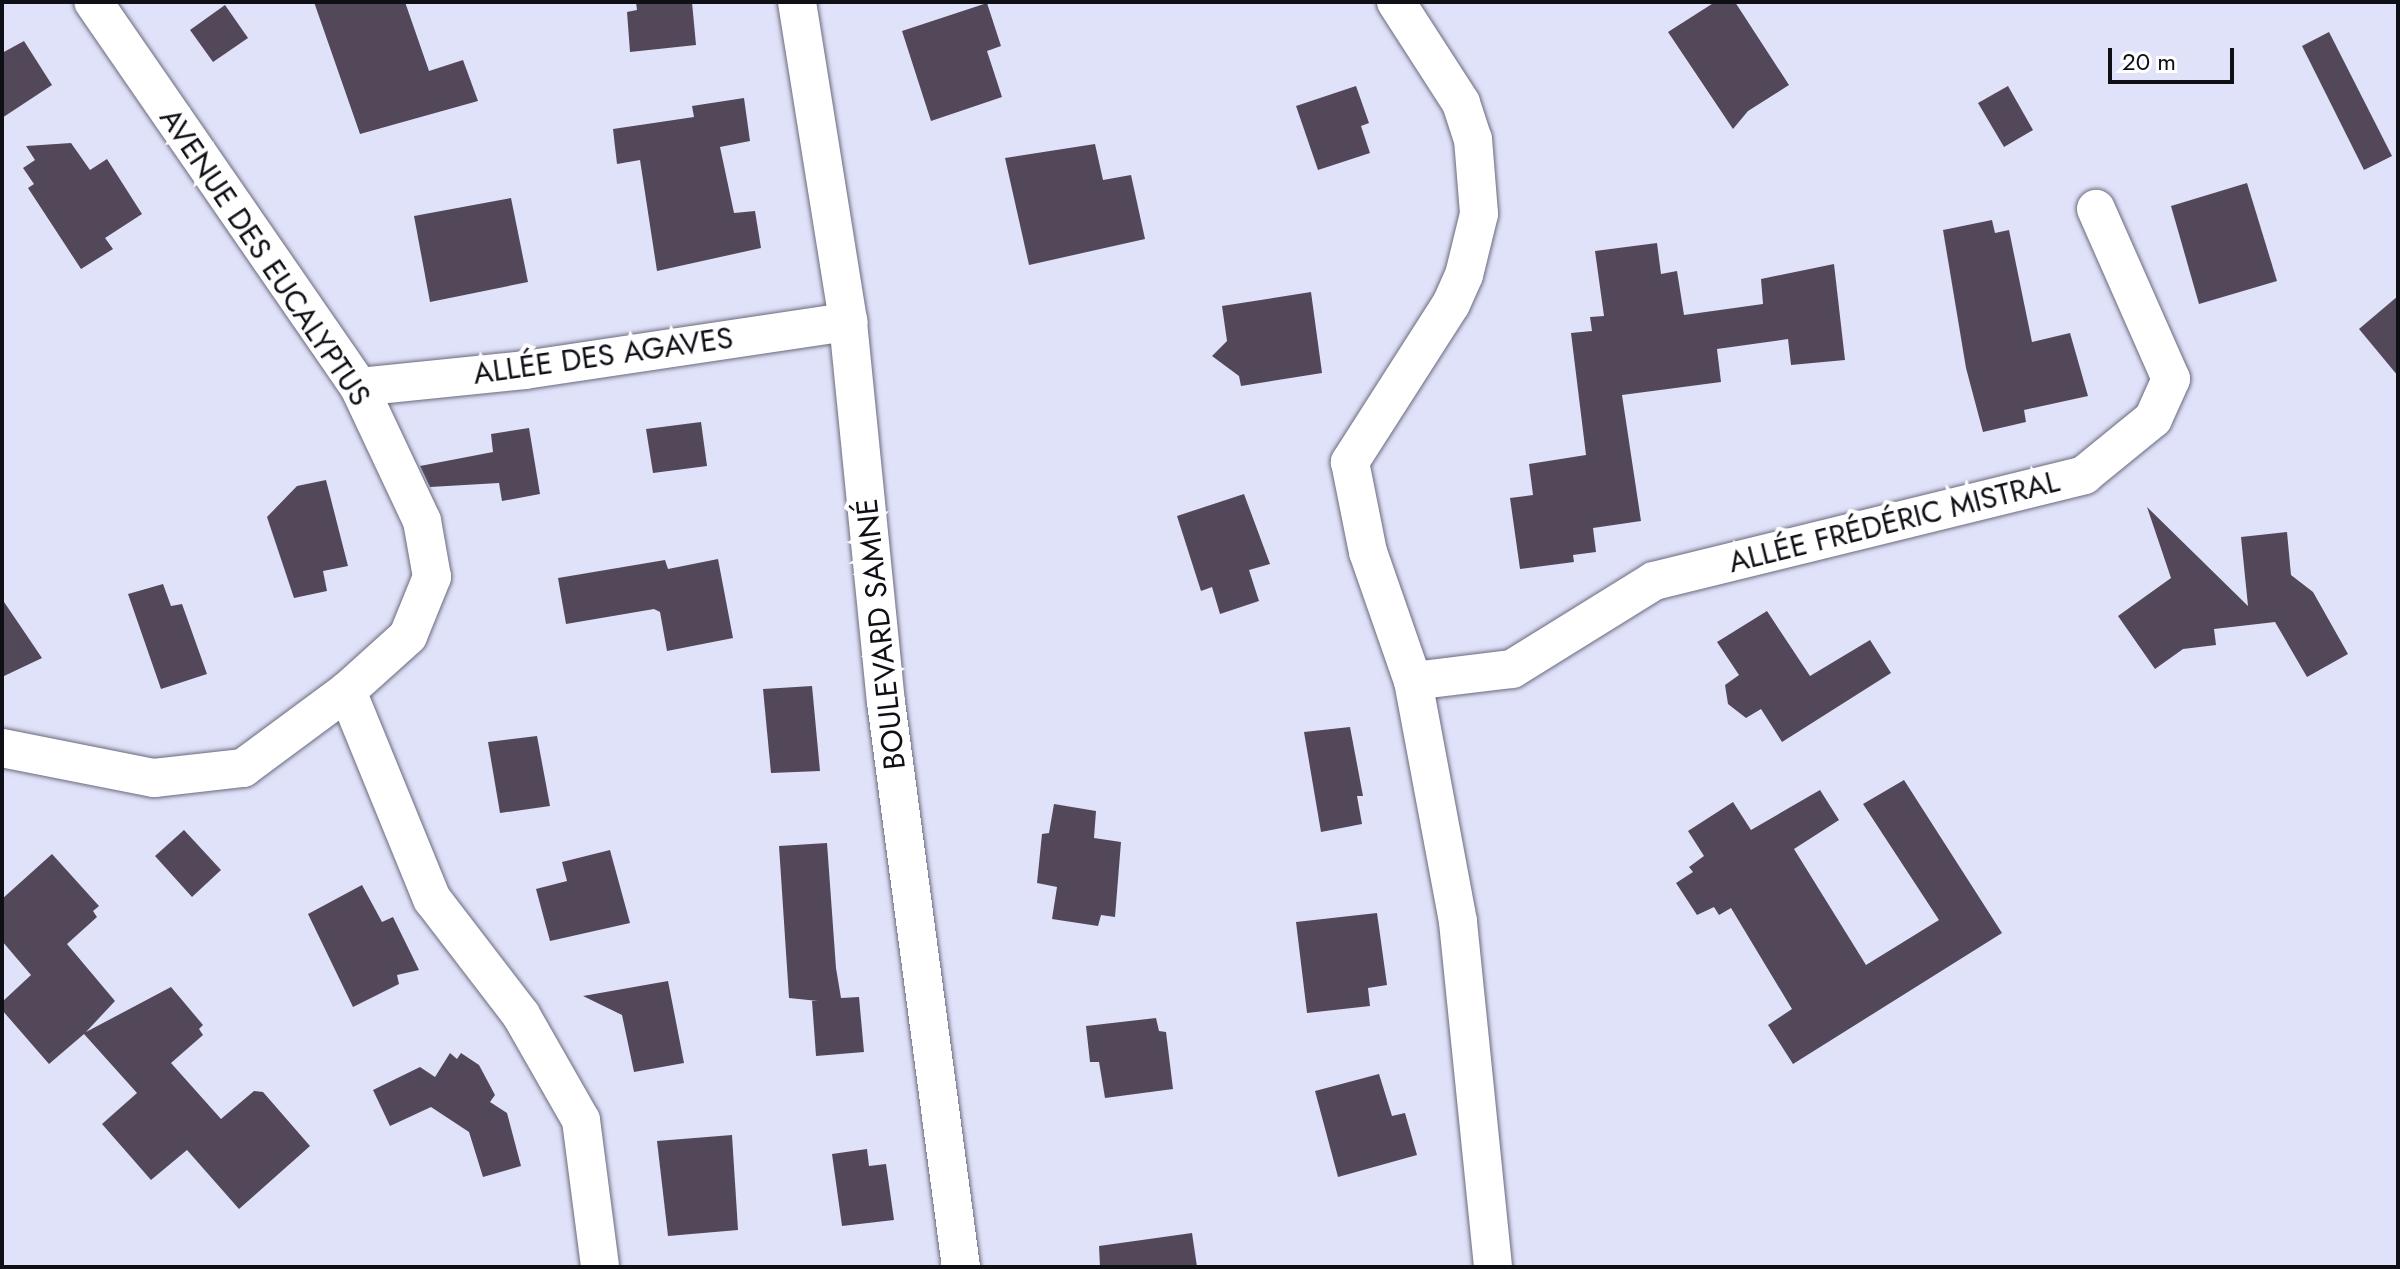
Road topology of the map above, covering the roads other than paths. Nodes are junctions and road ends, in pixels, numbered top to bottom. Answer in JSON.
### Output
{"nodes":[{"id":1,"x":93,"y":2,"type":"edge"},
{"id":2,"x":797,"y":2,"type":"edge"},
{"id":3,"x":1396,"y":2,"type":"edge"},
{"id":4,"x":2096,"y":209,"type":"dead end"},
{"id":5,"x":848,"y":322,"type":"junction"},
{"id":6,"x":359,"y":387,"type":"junction"},
{"id":7,"x":1413,"y":681,"type":"junction"},
{"id":8,"x":347,"y":691,"type":"junction"},
{"id":9,"x":2,"y":748,"type":"edge"},
{"id":10,"x":600,"y":1267,"type":"edge"},
{"id":11,"x":961,"y":1267,"type":"edge"},
{"id":12,"x":1493,"y":1267,"type":"edge"}],
"edges":[{"from":1,"to":6,"type":"street","name":"AVENUE DES EUCALYPTUS"},
{"from":2,"to":5,"type":"street","name":"BOULEVARD SAMNÉ"},
{"from":3,"to":7,"type":"street"},
{"from":4,"to":7,"type":"street","name":"ALLÉE FRÉDÉRIC MISTRAL"},
{"from":5,"to":6,"type":"street","name":"ALLÉE DES AGAVES"},
{"from":5,"to":11,"type":"street","name":"BOULEVARD SAMNÉ"},
{"from":6,"to":8,"type":"street","name":"AVENUE DES EUCALYPTUS"},
{"from":7,"to":12,"type":"street"},
{"from":8,"to":9,"type":"street","name":"AVENUE DES EUCALYPTUS"},
{"from":8,"to":10,"type":"street"}]}
